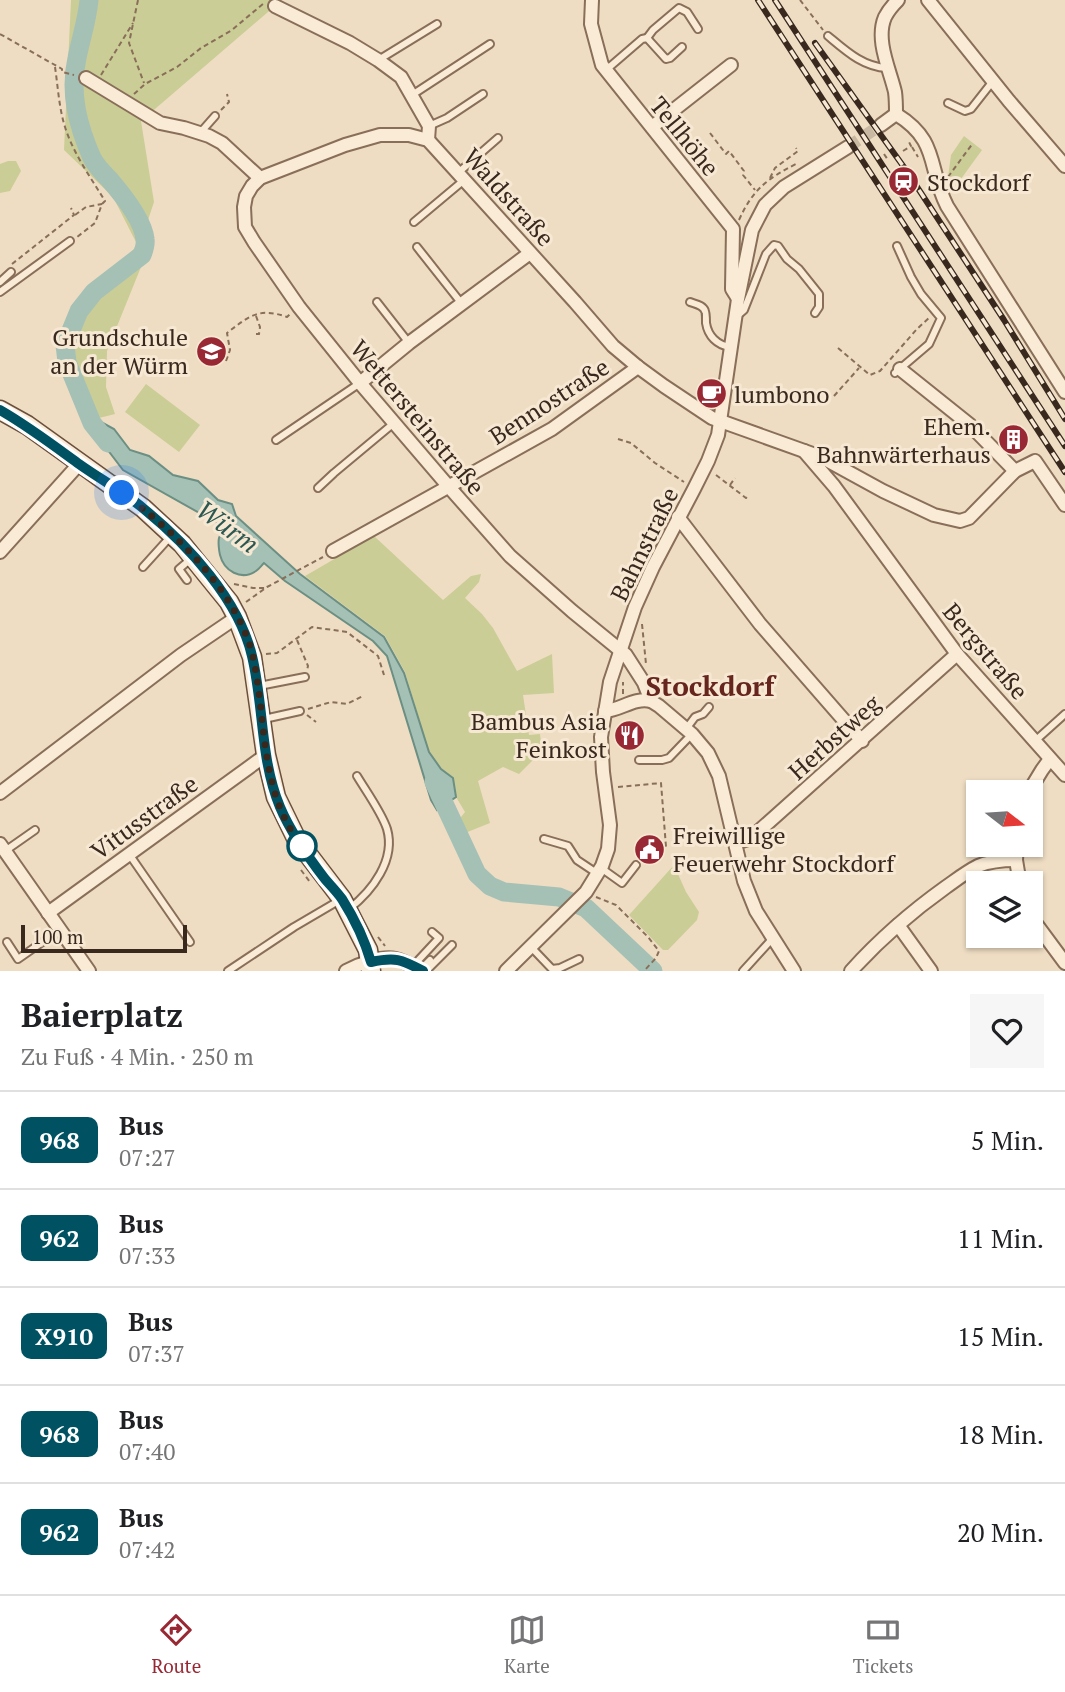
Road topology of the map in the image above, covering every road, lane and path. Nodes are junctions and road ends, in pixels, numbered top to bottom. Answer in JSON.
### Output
{"nodes":[{"id":1,"x":138,"y":0,"type":"edge"},
{"id":2,"x":592,"y":0,"type":"edge"},
{"id":3,"x":800,"y":0,"type":"edge"},
{"id":4,"x":898,"y":0,"type":"edge"},
{"id":5,"x":928,"y":0,"type":"edge"},
{"id":6,"x":270,"y":4,"type":"joint"},
{"id":7,"x":134,"y":22,"type":"junction"},
{"id":8,"x":438,"y":24,"type":"dead end"},
{"id":9,"x":698,"y":29,"type":"dead end"},
{"id":10,"x":0,"y":34,"type":"edge"},
{"id":11,"x":828,"y":36,"type":"joint"},
{"id":12,"x":647,"y":38,"type":"junction"},
{"id":13,"x":490,"y":44,"type":"dead end"},
{"id":14,"x":682,"y":47,"type":"dead end"},
{"id":15,"x":378,"y":60,"type":"junction"},
{"id":16,"x":107,"y":64,"type":"dead end"},
{"id":17,"x":731,"y":65,"type":"dead end"},
{"id":18,"x":55,"y":67,"type":"junction"},
{"id":19,"x":887,"y":68,"type":"junction"},
{"id":20,"x":606,"y":70,"type":"junction"},
{"id":21,"x":84,"y":77,"type":"joint"},
{"id":22,"x":993,"y":81,"type":"junction"},
{"id":23,"x":145,"y":84,"type":"junction"},
{"id":24,"x":137,"y":91,"type":"dead end"},
{"id":25,"x":227,"y":94,"type":"dead end"},
{"id":26,"x":483,"y":94,"type":"dead end"},
{"id":27,"x":412,"y":95,"type":"junction"},
{"id":28,"x":948,"y":103,"type":"dead end"},
{"id":29,"x":896,"y":114,"type":"junction"},
{"id":30,"x":215,"y":116,"type":"joint"},
{"id":31,"x":881,"y":125,"type":"tunnel mouth"},
{"id":32,"x":429,"y":126,"type":"junction"},
{"id":33,"x":652,"y":127,"type":"junction"},
{"id":34,"x":200,"y":133,"type":"junction"},
{"id":35,"x":709,"y":133,"type":"dead end"},
{"id":36,"x":498,"y":138,"type":"dead end"},
{"id":37,"x":428,"y":140,"type":"junction"},
{"id":38,"x":972,"y":143,"type":"dead end"},
{"id":39,"x":911,"y":146,"type":"dead end"},
{"id":40,"x":848,"y":147,"type":"tunnel mouth"},
{"id":41,"x":796,"y":148,"type":"dead end"},
{"id":42,"x":884,"y":154,"type":"dead end"},
{"id":43,"x":916,"y":154,"type":"dead end"},
{"id":44,"x":888,"y":160,"type":"dead end"},
{"id":45,"x":803,"y":161,"type":"dead end"},
{"id":46,"x":1065,"y":166,"type":"edge"},
{"id":47,"x":462,"y":176,"type":"junction"},
{"id":48,"x":948,"y":177,"type":"dead end"},
{"id":49,"x":260,"y":178,"type":"junction"},
{"id":50,"x":770,"y":178,"type":"junction"},
{"id":51,"x":756,"y":191,"type":"junction"},
{"id":52,"x":102,"y":204,"type":"junction"},
{"id":53,"x":71,"y":208,"type":"dead end"},
{"id":54,"x":74,"y":215,"type":"junction"},
{"id":55,"x":414,"y":222,"type":"dead end"},
{"id":56,"x":51,"y":225,"type":"dead end"},
{"id":57,"x":733,"y":229,"type":"junction"},
{"id":58,"x":54,"y":232,"type":"junction"},
{"id":59,"x":44,"y":240,"type":"junction"},
{"id":60,"x":70,"y":241,"type":"joint"},
{"id":61,"x":47,"y":244,"type":"dead end"},
{"id":62,"x":897,"y":246,"type":"dead end"},
{"id":63,"x":417,"y":247,"type":"dead end"},
{"id":64,"x":530,"y":253,"type":"junction"},
{"id":65,"x":12,"y":256,"type":"dead end"},
{"id":66,"x":15,"y":261,"type":"junction"},
{"id":67,"x":10,"y":270,"type":"joint"},
{"id":68,"x":0,"y":282,"type":"edge"},
{"id":69,"x":0,"y":292,"type":"edge"},
{"id":70,"x":738,"y":299,"type":"junction"},
{"id":71,"x":377,"y":302,"type":"dead end"},
{"id":72,"x":690,"y":302,"type":"dead end"},
{"id":73,"x":462,"y":304,"type":"junction"},
{"id":74,"x":299,"y":307,"type":"junction"},
{"id":75,"x":935,"y":312,"type":"junction"},
{"id":76,"x":815,"y":313,"type":"dead end"},
{"id":77,"x":256,"y":315,"type":"junction"},
{"id":78,"x":735,"y":318,"type":"junction"},
{"id":79,"x":257,"y":334,"type":"dead end"},
{"id":80,"x":409,"y":344,"type":"junction"},
{"id":81,"x":730,"y":347,"type":"junction"},
{"id":82,"x":838,"y":348,"type":"dead end"},
{"id":83,"x":887,"y":357,"type":"dead end"},
{"id":84,"x":226,"y":362,"type":"dead end"},
{"id":85,"x":860,"y":367,"type":"junction"},
{"id":86,"x":895,"y":367,"type":"junction"},
{"id":87,"x":638,"y":368,"type":"junction"},
{"id":88,"x":880,"y":371,"type":"junction"},
{"id":89,"x":885,"y":376,"type":"dead end"},
{"id":90,"x":360,"y":383,"type":"junction"},
{"id":91,"x":1065,"y":392,"type":"edge"},
{"id":92,"x":834,"y":396,"type":"dead end"},
{"id":93,"x":0,"y":410,"type":"edge"},
{"id":94,"x":721,"y":421,"type":"junction"},
{"id":95,"x":394,"y":423,"type":"junction"},
{"id":96,"x":618,"y":439,"type":"dead end"},
{"id":97,"x":276,"y":440,"type":"dead end"},
{"id":98,"x":804,"y":451,"type":"junction"},
{"id":99,"x":79,"y":464,"type":"junction"},
{"id":100,"x":705,"y":467,"type":"junction"},
{"id":101,"x":1015,"y":471,"type":"junction"},
{"id":102,"x":735,"y":478,"type":"dead end"},
{"id":103,"x":730,"y":485,"type":"junction"},
{"id":104,"x":449,"y":487,"type":"junction"},
{"id":105,"x":318,"y":488,"type":"dead end"},
{"id":106,"x":694,"y":489,"type":"junction"},
{"id":107,"x":748,"y":496,"type":"dead end"},
{"id":108,"x":1065,"y":505,"type":"edge"},
{"id":109,"x":678,"y":517,"type":"junction"},
{"id":110,"x":173,"y":535,"type":"junction"},
{"id":111,"x":333,"y":551,"type":"joint"},
{"id":112,"x":0,"y":552,"type":"edge"},
{"id":113,"x":193,"y":557,"type":"junction"},
{"id":114,"x":142,"y":567,"type":"dead end"},
{"id":115,"x":187,"y":580,"type":"dead end"},
{"id":116,"x":241,"y":587,"type":"dead end"},
{"id":117,"x":267,"y":587,"type":"junction"},
{"id":118,"x":635,"y":607,"type":"junction"},
{"id":119,"x":235,"y":613,"type":"junction"},
{"id":120,"x":296,"y":639,"type":"junction"},
{"id":121,"x":621,"y":650,"type":"junction"},
{"id":122,"x":957,"y":654,"type":"junction"},
{"id":123,"x":253,"y":657,"type":"junction"},
{"id":124,"x":384,"y":675,"type":"dead end"},
{"id":125,"x":305,"y":677,"type":"joint"},
{"id":126,"x":644,"y":683,"type":"junction"},
{"id":127,"x":257,"y":686,"type":"junction"},
{"id":128,"x":363,"y":696,"type":"dead end"},
{"id":129,"x":651,"y":701,"type":"junction"},
{"id":130,"x":709,"y":707,"type":"dead end"},
{"id":131,"x":300,"y":710,"type":"joint"},
{"id":132,"x":605,"y":711,"type":"junction"},
{"id":133,"x":1065,"y":714,"type":"edge"},
{"id":134,"x":262,"y":719,"type":"junction"},
{"id":135,"x":689,"y":731,"type":"junction"},
{"id":136,"x":862,"y":741,"type":"junction"},
{"id":137,"x":1035,"y":741,"type":"junction"},
{"id":138,"x":266,"y":755,"type":"junction"},
{"id":139,"x":1050,"y":759,"type":"junction"},
{"id":140,"x":639,"y":760,"type":"dead end"},
{"id":141,"x":1065,"y":775,"type":"edge"},
{"id":142,"x":357,"y":776,"type":"dead end"},
{"id":143,"x":1036,"y":780,"type":"edge"},
{"id":144,"x":605,"y":788,"type":"junction"},
{"id":145,"x":0,"y":793,"type":"edge"},
{"id":146,"x":35,"y":830,"type":"dead end"},
{"id":147,"x":544,"y":839,"type":"dead end"},
{"id":148,"x":735,"y":843,"type":"junction"},
{"id":149,"x":666,"y":846,"type":"dead end"},
{"id":150,"x":2,"y":848,"type":"edge"},
{"id":151,"x":129,"y":854,"type":"junction"},
{"id":152,"x":1016,"y":860,"type":"joint"},
{"id":153,"x":636,"y":865,"type":"dead end"},
{"id":154,"x":599,"y":871,"type":"junction"},
{"id":155,"x":1018,"y":871,"type":"edge"},
{"id":156,"x":586,"y":892,"type":"junction"},
{"id":157,"x":345,"y":905,"type":"junction"},
{"id":158,"x":48,"y":913,"type":"junction"},
{"id":159,"x":898,"y":925,"type":"junction"},
{"id":160,"x":61,"y":929,"type":"junction"},
{"id":161,"x":432,"y":932,"type":"dead end"},
{"id":162,"x":1043,"y":933,"type":"edge"},
{"id":163,"x":369,"y":936,"type":"junction"},
{"id":164,"x":773,"y":938,"type":"junction"},
{"id":165,"x":190,"y":942,"type":"dead end"},
{"id":166,"x":7,"y":943,"type":"dead end"},
{"id":167,"x":453,"y":945,"type":"dead end"},
{"id":168,"x":530,"y":946,"type":"junction"},
{"id":169,"x":579,"y":959,"type":"dead end"},
{"id":170,"x":1065,"y":963,"type":"edge"},
{"id":171,"x":377,"y":964,"type":"edge"},
{"id":172,"x":422,"y":968,"type":"edge"},
{"id":173,"x":89,"y":971,"type":"edge"},
{"id":174,"x":228,"y":971,"type":"edge"},
{"id":175,"x":346,"y":971,"type":"edge"},
{"id":176,"x":506,"y":971,"type":"edge"},
{"id":177,"x":644,"y":971,"type":"edge"},
{"id":178,"x":743,"y":971,"type":"edge"},
{"id":179,"x":794,"y":971,"type":"edge"},
{"id":180,"x":851,"y":971,"type":"edge"},
{"id":181,"x":931,"y":971,"type":"edge"}],
"edges":[{"from":1,"to":7,"type":"path"},
{"from":2,"to":20,"type":"street","name":"Tellhöhe"},
{"from":3,"to":11,"type":"path"},
{"from":4,"to":19,"type":"street"},
{"from":5,"to":22,"type":"street"},
{"from":6,"to":15,"type":"street"},
{"from":6,"to":23,"type":"path"},
{"from":7,"to":16,"type":"path"},
{"from":7,"to":23,"type":"path"},
{"from":8,"to":15,"type":"lane"},
{"from":9,"to":12,"type":"lane"},
{"from":10,"to":18,"type":"path"},
{"from":11,"to":19,"type":"lane"},
{"from":12,"to":14,"type":"lane"},
{"from":12,"to":20,"type":"lane"},
{"from":13,"to":27,"type":"lane"},
{"from":15,"to":27,"type":"street"},
{"from":17,"to":33,"type":"street"},
{"from":18,"to":21,"type":"path"},
{"from":18,"to":52,"type":"path"},
{"from":19,"to":29,"type":"street"},
{"from":20,"to":33,"type":"street","name":"Tellhöhe"},
{"from":21,"to":34,"type":"street"},
{"from":22,"to":28,"type":"lane"},
{"from":22,"to":46,"type":"street"},
{"from":23,"to":24,"type":"path"},
{"from":25,"to":30,"type":"path"},
{"from":26,"to":32,"type":"lane"},
{"from":27,"to":32,"type":"street"},
{"from":29,"to":31,"type":"street"},
{"from":29,"to":91,"type":"street"},
{"from":30,"to":34,"type":"lane"},
{"from":32,"to":37,"type":"street","name":"Waldstraße"},
{"from":33,"to":57,"type":"street","name":"Tellhöhe"},
{"from":34,"to":49,"type":"street"},
{"from":35,"to":51,"type":"path"},
{"from":36,"to":47,"type":"lane"},
{"from":37,"to":47,"type":"street","name":"Waldstraße"},
{"from":37,"to":49,"type":"street"},
{"from":38,"to":48,"type":"path"},
{"from":39,"to":43,"type":"path"},
{"from":40,"to":70,"type":"street","name":"Bahnstraße"},
{"from":41,"to":50,"type":"path"},
{"from":42,"to":44,"type":"path"},
{"from":45,"to":50,"type":"path"},
{"from":47,"to":55,"type":"lane"},
{"from":47,"to":64,"type":"street","name":"Waldstraße"},
{"from":49,"to":74,"type":"street","name":"Wettersteinstraße"},
{"from":50,"to":51,"type":"path"},
{"from":51,"to":57,"type":"path"},
{"from":52,"to":54,"type":"path"},
{"from":52,"to":60,"type":"path"},
{"from":53,"to":54,"type":"path"},
{"from":54,"to":58,"type":"path"},
{"from":56,"to":58,"type":"path"},
{"from":57,"to":70,"type":"street"},
{"from":58,"to":59,"type":"path"},
{"from":59,"to":61,"type":"path"},
{"from":59,"to":66,"type":"path"},
{"from":60,"to":69,"type":"lane"},
{"from":62,"to":75,"type":"lane"},
{"from":63,"to":73,"type":"lane"},
{"from":64,"to":73,"type":"street"},
{"from":64,"to":87,"type":"street","name":"Waldstraße"},
{"from":65,"to":66,"type":"path"},
{"from":66,"to":67,"type":"path"},
{"from":67,"to":68,"type":"lane"},
{"from":70,"to":78,"type":"street","name":"Bahnstraße"},
{"from":71,"to":80,"type":"lane"},
{"from":72,"to":81,"type":"lane"},
{"from":73,"to":80,"type":"street"},
{"from":74,"to":77,"type":"path"},
{"from":74,"to":90,"type":"street","name":"Wettersteinstraße"},
{"from":75,"to":86,"type":"path"},
{"from":75,"to":86,"type":"lane"},
{"from":76,"to":78,"type":"lane"},
{"from":77,"to":79,"type":"path"},
{"from":77,"to":84,"type":"path"},
{"from":78,"to":81,"type":"street","name":"Bahnstraße"},
{"from":80,"to":90,"type":"street"},
{"from":81,"to":94,"type":"street","name":"Bahnstraße"},
{"from":82,"to":85,"type":"path"},
{"from":83,"to":86,"type":"path"},
{"from":85,"to":88,"type":"path"},
{"from":85,"to":92,"type":"path"},
{"from":86,"to":88,"type":"path"},
{"from":86,"to":101,"type":"street"},
{"from":87,"to":94,"type":"street","name":"Waldstraße"},
{"from":87,"to":104,"type":"street","name":"Bennostraße"},
{"from":88,"to":89,"type":"path"},
{"from":90,"to":95,"type":"street","name":"Wettersteinstraße"},
{"from":90,"to":97,"type":"lane"},
{"from":93,"to":99,"type":"main road"},
{"from":94,"to":98,"type":"street","name":"Waldstraße"},
{"from":94,"to":100,"type":"street","name":"Bahnstraße"},
{"from":95,"to":104,"type":"street","name":"Wettersteinstraße"},
{"from":95,"to":105,"type":"lane"},
{"from":96,"to":106,"type":"path"},
{"from":98,"to":101,"type":"street","name":"Waldstraße"},
{"from":98,"to":122,"type":"street","name":"Bergstraße"},
{"from":99,"to":110,"type":"main road"},
{"from":99,"to":112,"type":"street"},
{"from":100,"to":103,"type":"path"},
{"from":100,"to":106,"type":"street","name":"Bahnstraße"},
{"from":101,"to":108,"type":"street"},
{"from":102,"to":103,"type":"path"},
{"from":103,"to":107,"type":"path"},
{"from":104,"to":111,"type":"street","name":"Bennostraße"},
{"from":104,"to":121,"type":"street","name":"Wettersteinstraße"},
{"from":106,"to":109,"type":"street","name":"Bahnstraße"},
{"from":109,"to":118,"type":"street","name":"Bahnstraße"},
{"from":109,"to":136,"type":"street"},
{"from":110,"to":113,"type":"main road"},
{"from":110,"to":114,"type":"lane"},
{"from":111,"to":117,"type":"path"},
{"from":113,"to":115,"type":"lane"},
{"from":113,"to":119,"type":"main road"},
{"from":116,"to":117,"type":"path"},
{"from":117,"to":119,"type":"path"},
{"from":118,"to":121,"type":"street","name":"Bahnstraße"},
{"from":118,"to":126,"type":"path"},
{"from":119,"to":123,"type":"main road"},
{"from":119,"to":145,"type":"street"},
{"from":120,"to":123,"type":"path"},
{"from":120,"to":124,"type":"path"},
{"from":120,"to":125,"type":"path"},
{"from":121,"to":126,"type":"street","name":"Wettersteinstraße"},
{"from":121,"to":132,"type":"street","name":"Bahnstraße"},
{"from":122,"to":136,"type":"street","name":"Herbstweg"},
{"from":122,"to":137,"type":"street","name":"Bergstraße"},
{"from":123,"to":127,"type":"main road"},
{"from":125,"to":127,"type":"lane"},
{"from":126,"to":129,"type":"street","name":"Wettersteinstraße"},
{"from":127,"to":134,"type":"main road"},
{"from":128,"to":131,"type":"path"},
{"from":129,"to":132,"type":"street"},
{"from":129,"to":135,"type":"street"},
{"from":130,"to":135,"type":"lane"},
{"from":131,"to":134,"type":"lane"},
{"from":132,"to":144,"type":"street","name":"Bahnstraße"},
{"from":133,"to":137,"type":"lane"},
{"from":134,"to":138,"type":"main road"},
{"from":135,"to":140,"type":"lane"},
{"from":135,"to":148,"type":"street"},
{"from":136,"to":148,"type":"street","name":"Herbstweg"},
{"from":137,"to":139,"type":"street","name":"Bergstraße"},
{"from":138,"to":151,"type":"street","name":"Vitusstraße"},
{"from":138,"to":157,"type":"main road"},
{"from":139,"to":141,"type":"street","name":"Bergstraße"},
{"from":139,"to":143,"type":"street"},
{"from":142,"to":157,"type":"lane"},
{"from":144,"to":149,"type":"path"},
{"from":144,"to":154,"type":"street","name":"Bahnstraße"},
{"from":146,"to":150,"type":"lane"},
{"from":147,"to":154,"type":"lane"},
{"from":148,"to":164,"type":"street"},
{"from":150,"to":158,"type":"street"},
{"from":151,"to":158,"type":"street","name":"Vitusstraße"},
{"from":151,"to":165,"type":"lane"},
{"from":152,"to":155,"type":"street"},
{"from":152,"to":159,"type":"street"},
{"from":153,"to":154,"type":"lane"},
{"from":154,"to":156,"type":"street","name":"Bahnstraße"},
{"from":156,"to":168,"type":"street","name":"Bahnstraße"},
{"from":156,"to":177,"type":"path"},
{"from":157,"to":163,"type":"main road"},
{"from":157,"to":174,"type":"lane"},
{"from":158,"to":160,"type":"street"},
{"from":159,"to":180,"type":"street"},
{"from":159,"to":181,"type":"street"},
{"from":160,"to":166,"type":"lane"},
{"from":160,"to":173,"type":"street"},
{"from":161,"to":172,"type":"lane"},
{"from":162,"to":170,"type":"street"},
{"from":163,"to":171,"type":"main road"},
{"from":163,"to":171,"type":"path"},
{"from":164,"to":178,"type":"lane"},
{"from":164,"to":179,"type":"street"},
{"from":167,"to":172,"type":"lane"},
{"from":168,"to":169,"type":"lane"},
{"from":168,"to":176,"type":"street","name":"Bahnstraße"},
{"from":171,"to":172,"type":"street"},
{"from":171,"to":175,"type":"street"}]}
